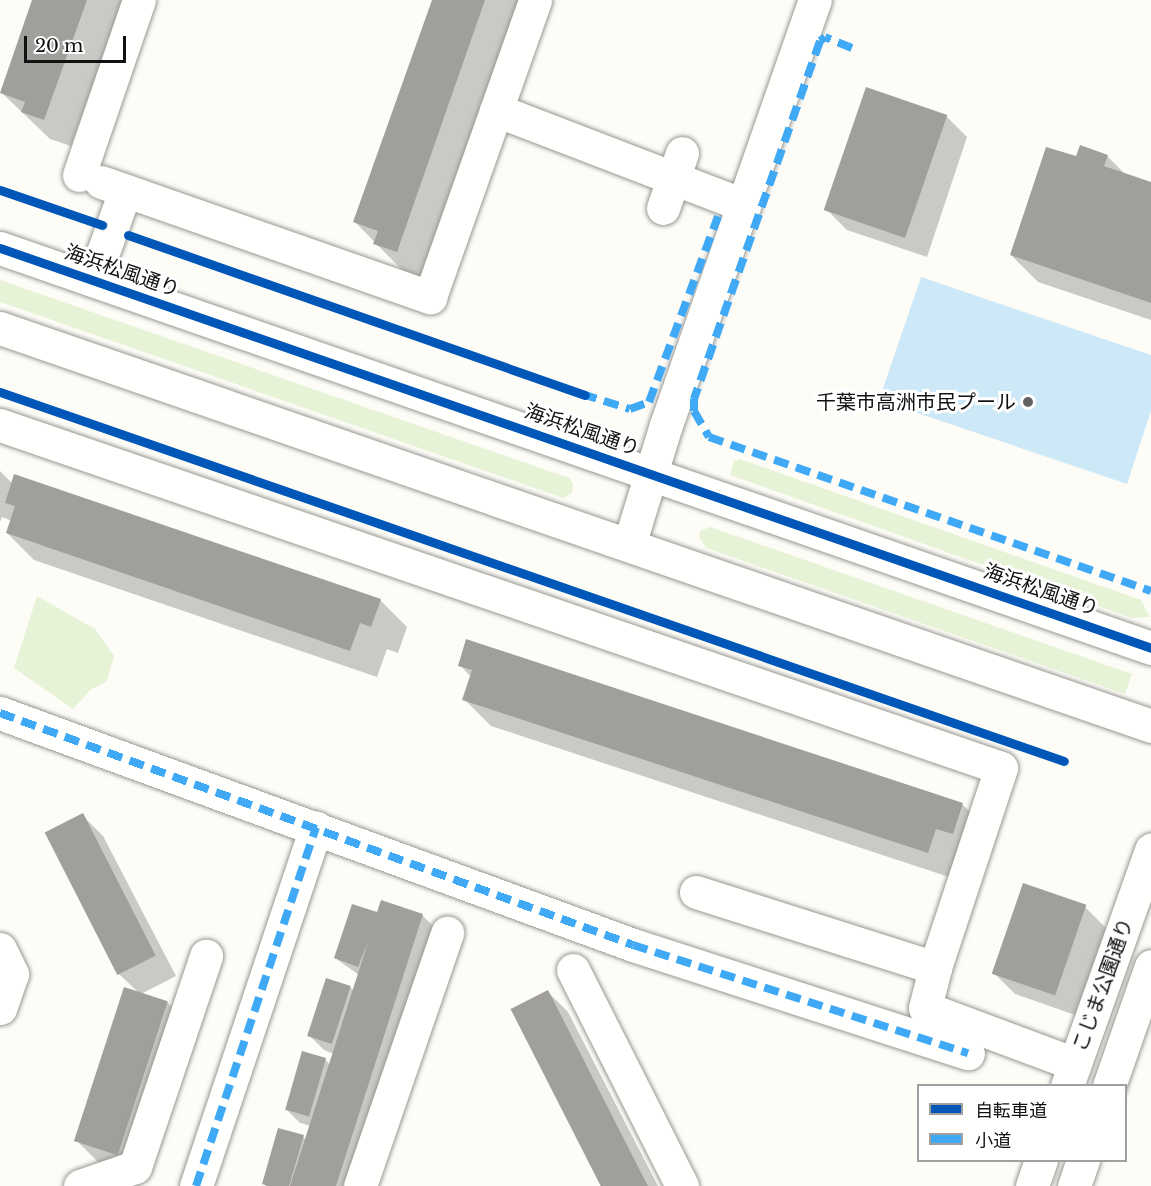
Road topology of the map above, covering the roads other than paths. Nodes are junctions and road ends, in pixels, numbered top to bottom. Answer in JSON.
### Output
{"nodes":[{"id":1,"x":139,"y":0,"type":"edge"},
{"id":2,"x":535,"y":0,"type":"edge"},
{"id":3,"x":815,"y":0,"type":"edge"},
{"id":4,"x":496,"y":110,"type":"junction"},
{"id":5,"x":102,"y":183,"type":"junction"},
{"id":6,"x":744,"y":205,"type":"junction"},
{"id":7,"x":0,"y":248,"type":"edge"},
{"id":8,"x":93,"y":280,"type":"junction"},
{"id":9,"x":0,"y":328,"type":"edge"},
{"id":10,"x":0,"y":425,"type":"edge"},
{"id":11,"x":652,"y":474,"type":"junction"},
{"id":12,"x":629,"y":545,"type":"junction"},
{"id":13,"x":1151,"y":648,"type":"edge"},
{"id":14,"x":0,"y":713,"type":"edge"},
{"id":15,"x":1151,"y":726,"type":"edge"},
{"id":16,"x":316,"y":828,"type":"junction"},
{"id":17,"x":1151,"y":850,"type":"edge"},
{"id":18,"x":696,"y":892,"type":"dead end"},
{"id":19,"x":447,"y":933,"type":"dead end"},
{"id":20,"x":0,"y":949,"type":"edge"},
{"id":21,"x":206,"y":956,"type":"dead end"},
{"id":22,"x":1151,"y":966,"type":"edge"},
{"id":23,"x":936,"y":968,"type":"junction"},
{"id":24,"x":573,"y":970,"type":"dead end"},
{"id":25,"x":0,"y":1008,"type":"edge"},
{"id":26,"x":968,"y":1053,"type":"dead end"},
{"id":27,"x":1071,"y":1075,"type":"edge"},
{"id":28,"x":1110,"y":1084,"type":"edge"},
{"id":29,"x":1041,"y":1162,"type":"edge"},
{"id":30,"x":1083,"y":1162,"type":"edge"},
{"id":31,"x":80,"y":1186,"type":"edge"},
{"id":32,"x":196,"y":1186,"type":"edge"},
{"id":33,"x":360,"y":1186,"type":"edge"},
{"id":34,"x":682,"y":1186,"type":"edge"},
{"id":35,"x":1032,"y":1186,"type":"edge"},
{"id":36,"x":1074,"y":1186,"type":"edge"}],
"edges":[{"from":1,"to":5,"type":"street"},
{"from":2,"to":4,"type":"street"},
{"from":3,"to":6,"type":"street"},
{"from":4,"to":5,"type":"street"},
{"from":4,"to":6,"type":"street"},
{"from":5,"to":8,"type":"street"},
{"from":6,"to":11,"type":"street"},
{"from":7,"to":8,"type":"street","name":"海浜松風通り"},
{"from":8,"to":11,"type":"street","name":"海浜松風通り"},
{"from":9,"to":12,"type":"street"},
{"from":10,"to":23,"type":"street"},
{"from":11,"to":12,"type":"street"},
{"from":11,"to":13,"type":"street","name":"海浜松風通り"},
{"from":12,"to":15,"type":"street"},
{"from":14,"to":16,"type":"street"},
{"from":16,"to":26,"type":"street"},
{"from":16,"to":32,"type":"street"},
{"from":17,"to":27,"type":"street","name":"こじま公園通り"},
{"from":18,"to":23,"type":"street"},
{"from":19,"to":33,"type":"street"},
{"from":20,"to":25,"type":"street"},
{"from":21,"to":31,"type":"street"},
{"from":22,"to":28,"type":"street","name":"こじま公園通り"},
{"from":23,"to":27,"type":"street"},
{"from":24,"to":34,"type":"street"},
{"from":29,"to":35,"type":"street"},
{"from":30,"to":36,"type":"street"}]}
